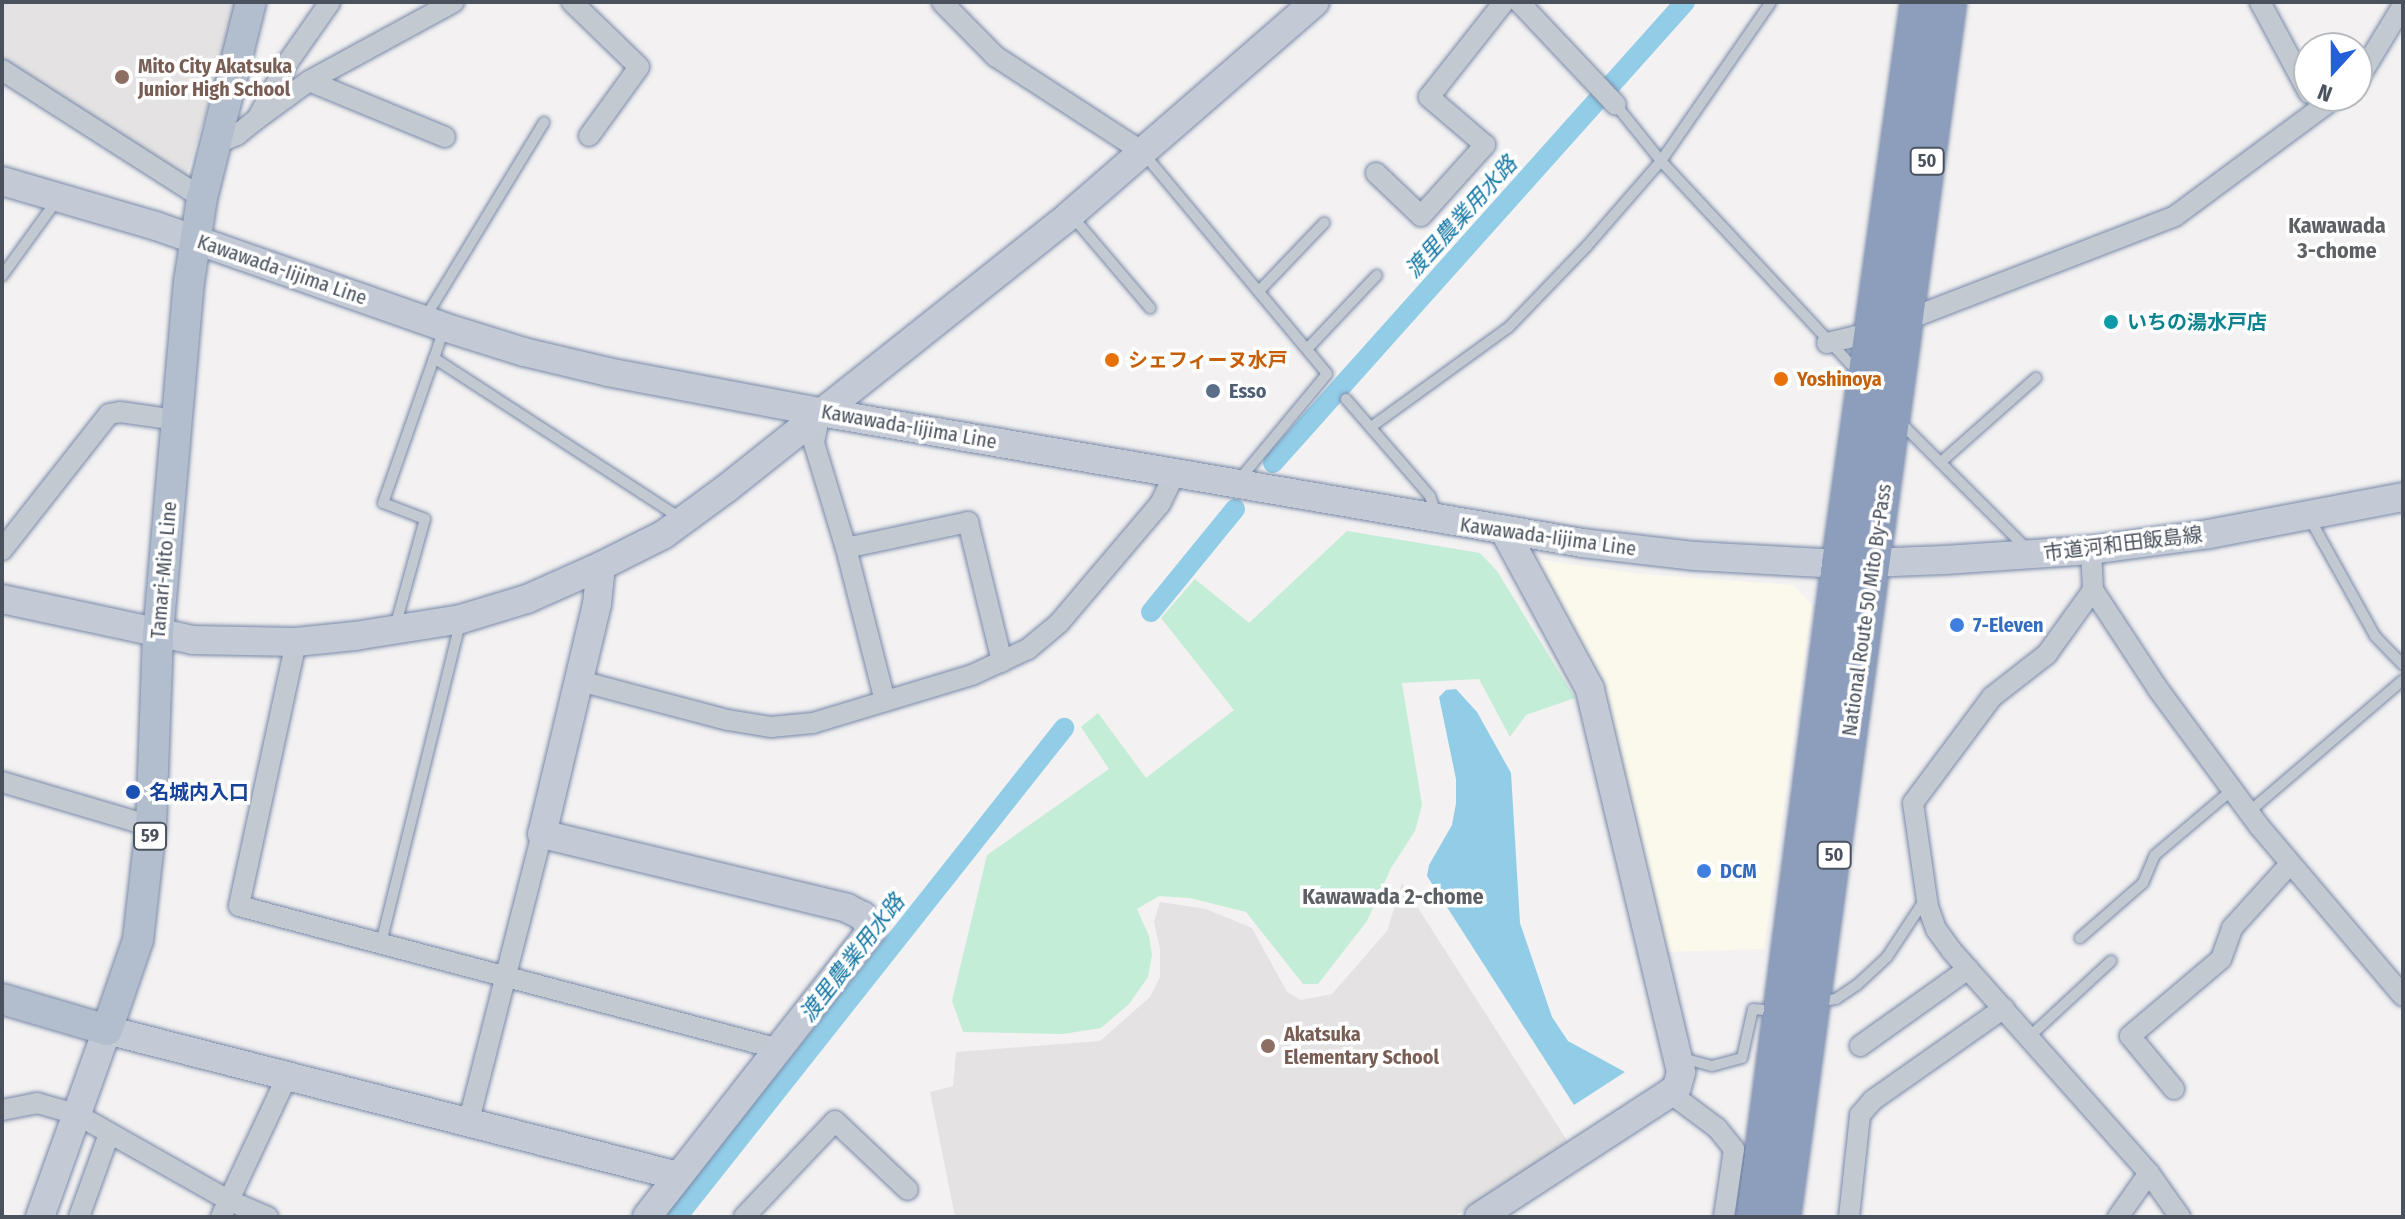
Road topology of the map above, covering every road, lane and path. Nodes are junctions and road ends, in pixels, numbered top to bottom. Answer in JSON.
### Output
{"nodes":[{"id":1,"x":251,"y":2,"type":"edge"},
{"id":2,"x":330,"y":2,"type":"edge"},
{"id":3,"x":454,"y":2,"type":"edge"},
{"id":4,"x":572,"y":2,"type":"edge"},
{"id":5,"x":942,"y":2,"type":"edge"},
{"id":6,"x":1315,"y":2,"type":"edge"},
{"id":7,"x":1504,"y":2,"type":"edge"},
{"id":8,"x":1519,"y":2,"type":"edge"},
{"id":9,"x":1771,"y":2,"type":"edge"},
{"id":10,"x":1919,"y":2,"type":"edge"},
{"id":11,"x":1948,"y":2,"type":"edge"},
{"id":12,"x":2260,"y":2,"type":"edge"},
{"id":13,"x":2403,"y":5,"type":"edge"},
{"id":14,"x":2373,"y":55,"type":"edge"},
{"id":15,"x":2293,"y":64,"type":"edge"},
{"id":16,"x":2,"y":70,"type":"edge"},
{"id":17,"x":309,"y":81,"type":"junction"},
{"id":18,"x":1616,"y":105,"type":"joint"},
{"id":19,"x":2297,"y":112,"type":"edge"},
{"id":20,"x":257,"y":119,"type":"junction"},
{"id":21,"x":544,"y":122,"type":"dead end"},
{"id":22,"x":589,"y":136,"type":"dead end"},
{"id":23,"x":445,"y":137,"type":"dead end"},
{"id":24,"x":215,"y":144,"type":"junction"},
{"id":25,"x":1143,"y":152,"type":"junction"},
{"id":26,"x":1661,"y":161,"type":"junction"},
{"id":27,"x":1376,"y":173,"type":"dead end"},
{"id":28,"x":2,"y":181,"type":"edge"},
{"id":29,"x":59,"y":197,"type":"junction"},
{"id":30,"x":202,"y":198,"type":"junction"},
{"id":31,"x":1071,"y":214,"type":"junction"},
{"id":32,"x":1324,"y":223,"type":"dead end"},
{"id":33,"x":194,"y":240,"type":"junction"},
{"id":34,"x":1377,"y":275,"type":"dead end"},
{"id":35,"x":2,"y":276,"type":"edge"},
{"id":36,"x":1260,"y":290,"type":"junction"},
{"id":37,"x":1150,"y":308,"type":"dead end"},
{"id":38,"x":434,"y":324,"type":"junction"},
{"id":39,"x":1890,"y":326,"type":"junction"},
{"id":40,"x":1827,"y":343,"type":"junction"},
{"id":41,"x":1308,"y":348,"type":"junction"},
{"id":42,"x":434,"y":358,"type":"junction"},
{"id":43,"x":2036,"y":378,"type":"dead end"},
{"id":44,"x":1880,"y":398,"type":"junction"},
{"id":45,"x":1346,"y":399,"type":"dead end"},
{"id":46,"x":820,"y":412,"type":"junction"},
{"id":47,"x":177,"y":420,"type":"junction"},
{"id":48,"x":1371,"y":427,"type":"junction"},
{"id":49,"x":1941,"y":462,"type":"junction"},
{"id":50,"x":1175,"y":473,"type":"junction"},
{"id":51,"x":1236,"y":484,"type":"junction"},
{"id":52,"x":2403,"y":497,"type":"edge"},
{"id":53,"x":2309,"y":517,"type":"junction"},
{"id":54,"x":684,"y":520,"type":"junction"},
{"id":55,"x":1439,"y":521,"type":"junction"},
{"id":56,"x":1505,"y":532,"type":"junction"},
{"id":57,"x":846,"y":548,"type":"junction"},
{"id":58,"x":2,"y":550,"type":"edge"},
{"id":59,"x":2091,"y":550,"type":"junction"},
{"id":60,"x":2033,"y":555,"type":"junction"},
{"id":61,"x":1857,"y":563,"type":"junction"},
{"id":62,"x":601,"y":566,"type":"junction"},
{"id":63,"x":2093,"y":590,"type":"junction"},
{"id":64,"x":2,"y":599,"type":"edge"},
{"id":65,"x":461,"y":619,"type":"junction"},
{"id":66,"x":394,"y":630,"type":"junction"},
{"id":67,"x":158,"y":635,"type":"junction"},
{"id":68,"x":296,"y":642,"type":"junction"},
{"id":69,"x":1002,"y":662,"type":"junction"},
{"id":70,"x":2403,"y":665,"type":"edge"},
{"id":71,"x":2403,"y":680,"type":"edge"},
{"id":72,"x":580,"y":681,"type":"junction"},
{"id":73,"x":885,"y":701,"type":"junction"},
{"id":74,"x":2,"y":782,"type":"edge"},
{"id":75,"x":2233,"y":789,"type":"junction"},
{"id":76,"x":2250,"y":811,"type":"junction"},
{"id":77,"x":151,"y":826,"type":"junction"},
{"id":78,"x":542,"y":834,"type":"junction"},
{"id":79,"x":2290,"y":864,"type":"junction"},
{"id":80,"x":1928,"y":907,"type":"junction"},
{"id":81,"x":2080,"y":938,"type":"dead end"},
{"id":82,"x":381,"y":943,"type":"junction"},
{"id":83,"x":2111,"y":961,"type":"dead end"},
{"id":84,"x":1968,"y":969,"type":"junction"},
{"id":85,"x":505,"y":974,"type":"junction"},
{"id":86,"x":2403,"y":996,"type":"edge"},
{"id":87,"x":2,"y":999,"type":"edge"},
{"id":88,"x":1797,"y":1007,"type":"junction"},
{"id":89,"x":2004,"y":1008,"type":"junction"},
{"id":90,"x":107,"y":1030,"type":"junction"},
{"id":91,"x":2029,"y":1037,"type":"junction"},
{"id":92,"x":1860,"y":1046,"type":"dead end"},
{"id":93,"x":779,"y":1049,"type":"junction"},
{"id":94,"x":1678,"y":1058,"type":"junction"},
{"id":95,"x":286,"y":1079,"type":"junction"},
{"id":96,"x":2174,"y":1089,"type":"dead end"},
{"id":97,"x":1670,"y":1093,"type":"junction"},
{"id":98,"x":2,"y":1110,"type":"edge"},
{"id":99,"x":76,"y":1114,"type":"junction"},
{"id":100,"x":468,"y":1124,"type":"junction"},
{"id":101,"x":109,"y":1134,"type":"junction"},
{"id":102,"x":1779,"y":1145,"type":"junction"},
{"id":103,"x":2149,"y":1173,"type":"junction"},
{"id":104,"x":678,"y":1176,"type":"junction"},
{"id":105,"x":908,"y":1190,"type":"dead end"},
{"id":106,"x":225,"y":1209,"type":"edge"},
{"id":107,"x":40,"y":1217,"type":"edge"},
{"id":108,"x":79,"y":1217,"type":"edge"},
{"id":109,"x":268,"y":1217,"type":"edge"},
{"id":110,"x":647,"y":1217,"type":"edge"},
{"id":111,"x":744,"y":1217,"type":"edge"},
{"id":112,"x":1479,"y":1217,"type":"edge"},
{"id":113,"x":1724,"y":1217,"type":"edge"},
{"id":114,"x":1755,"y":1217,"type":"edge"},
{"id":115,"x":1782,"y":1217,"type":"edge"},
{"id":116,"x":1849,"y":1217,"type":"edge"},
{"id":117,"x":2118,"y":1217,"type":"edge"},
{"id":118,"x":2180,"y":1217,"type":"edge"}],
"edges":[{"from":1,"to":24,"type":"main road","name":"Tamari-Mito Line","number":"59"},
{"from":2,"to":20,"type":"street"},
{"from":3,"to":17,"type":"street"},
{"from":4,"to":22,"type":"street"},
{"from":5,"to":25,"type":"street"},
{"from":6,"to":25,"type":"street"},
{"from":7,"to":27,"type":"street"},
{"from":8,"to":18,"type":"street"},
{"from":9,"to":26,"type":"lane"},
{"from":10,"to":39,"type":"highway","name":"National Route 50 Mito By-Pass","number":"50"},
{"from":11,"to":39,"type":"highway","name":"National Route 50 Mito By-Pass","number":"50"},
{"from":12,"to":15,"type":"street"},
{"from":13,"to":14,"type":"street"},
{"from":16,"to":30,"type":"street"},
{"from":17,"to":20,"type":"street"},
{"from":17,"to":23,"type":"street"},
{"from":18,"to":26,"type":"lane"},
{"from":19,"to":39,"type":"street"},
{"from":20,"to":24,"type":"street"},
{"from":21,"to":38,"type":"lane"},
{"from":24,"to":30,"type":"main road","name":"Tamari-Mito Line","number":"59"},
{"from":25,"to":31,"type":"street"},
{"from":25,"to":36,"type":"lane"},
{"from":26,"to":40,"type":"lane"},
{"from":26,"to":48,"type":"lane"},
{"from":28,"to":29,"type":"street","name":"Kawawada-Iijima Line"},
{"from":29,"to":33,"type":"street","name":"Kawawada-Iijima Line"},
{"from":29,"to":35,"type":"lane"},
{"from":30,"to":33,"type":"main road","name":"Tamari-Mito Line","number":"59"},
{"from":31,"to":37,"type":"lane"},
{"from":31,"to":46,"type":"street"},
{"from":32,"to":36,"type":"lane"},
{"from":33,"to":38,"type":"street","name":"Kawawada-Iijima Line"},
{"from":33,"to":47,"type":"main road","name":"Tamari-Mito Line","number":"59"},
{"from":34,"to":41,"type":"lane"},
{"from":36,"to":41,"type":"lane"},
{"from":38,"to":42,"type":"lane"},
{"from":38,"to":46,"type":"street","name":"Kawawada-Iijima Line"},
{"from":39,"to":40,"type":"street"},
{"from":39,"to":44,"type":"highway","name":"National Route 50 Mito By-Pass","number":"50"},
{"from":40,"to":44,"type":"lane"},
{"from":41,"to":51,"type":"lane"},
{"from":42,"to":54,"type":"lane"},
{"from":42,"to":66,"type":"lane"},
{"from":43,"to":49,"type":"lane"},
{"from":44,"to":49,"type":"lane"},
{"from":44,"to":61,"type":"highway","name":"National Route 50 Mito By-Pass","number":"50"},
{"from":45,"to":48,"type":"lane"},
{"from":46,"to":50,"type":"street","name":"Kawawada-Iijima Line"},
{"from":46,"to":54,"type":"street"},
{"from":46,"to":57,"type":"street"},
{"from":47,"to":58,"type":"street"},
{"from":47,"to":67,"type":"main road","name":"Tamari-Mito Line","number":"59"},
{"from":48,"to":55,"type":"lane"},
{"from":49,"to":60,"type":"lane"},
{"from":50,"to":51,"type":"street","name":"Kawawada-Iijima Line"},
{"from":50,"to":69,"type":"street"},
{"from":51,"to":55,"type":"street","name":"Kawawada-Iijima Line"},
{"from":52,"to":53,"type":"street","name":"市道河和田飯島線"},
{"from":53,"to":59,"type":"street","name":"市道河和田飯島線"},
{"from":53,"to":70,"type":"lane"},
{"from":54,"to":62,"type":"street"},
{"from":55,"to":56,"type":"street","name":"Kawawada-Iijima Line"},
{"from":56,"to":61,"type":"street","name":"Kawawada-Iijima Line"},
{"from":56,"to":94,"type":"street"},
{"from":57,"to":69,"type":"street"},
{"from":57,"to":73,"type":"street"},
{"from":59,"to":60,"type":"street","name":"市道河和田飯島線"},
{"from":59,"to":63,"type":"street"},
{"from":60,"to":61,"type":"street","name":"市道河和田飯島線"},
{"from":61,"to":88,"type":"highway","name":"National Route 50 Mito By-Pass","number":"50"},
{"from":62,"to":65,"type":"street"},
{"from":62,"to":72,"type":"street"},
{"from":63,"to":75,"type":"street"},
{"from":63,"to":80,"type":"street"},
{"from":64,"to":67,"type":"street"},
{"from":65,"to":66,"type":"street"},
{"from":65,"to":82,"type":"lane"},
{"from":66,"to":68,"type":"street"},
{"from":67,"to":68,"type":"street"},
{"from":67,"to":77,"type":"main road","name":"Tamari-Mito Line","number":"59"},
{"from":68,"to":82,"type":"street"},
{"from":69,"to":73,"type":"street"},
{"from":71,"to":76,"type":"lane"},
{"from":72,"to":73,"type":"street"},
{"from":72,"to":78,"type":"street"},
{"from":74,"to":77,"type":"street"},
{"from":75,"to":76,"type":"street"},
{"from":75,"to":81,"type":"lane"},
{"from":76,"to":79,"type":"street"},
{"from":77,"to":90,"type":"main road","name":"Tamari-Mito Line","number":"59"},
{"from":78,"to":85,"type":"street"},
{"from":78,"to":93,"type":"street"},
{"from":79,"to":86,"type":"street"},
{"from":79,"to":96,"type":"street"},
{"from":80,"to":84,"type":"street"},
{"from":80,"to":88,"type":"lane"},
{"from":82,"to":85,"type":"street"},
{"from":83,"to":91,"type":"lane"},
{"from":84,"to":89,"type":"street"},
{"from":84,"to":92,"type":"street"},
{"from":85,"to":93,"type":"street"},
{"from":85,"to":100,"type":"street"},
{"from":87,"to":90,"type":"main road"},
{"from":88,"to":94,"type":"lane"},
{"from":88,"to":102,"type":"highway","name":"National Route 50 Mito By-Pass","number":"50"},
{"from":89,"to":91,"type":"street"},
{"from":89,"to":116,"type":"street"},
{"from":90,"to":95,"type":"street"},
{"from":90,"to":99,"type":"street"},
{"from":91,"to":103,"type":"street"},
{"from":93,"to":104,"type":"street"},
{"from":94,"to":97,"type":"street"},
{"from":95,"to":100,"type":"street"},
{"from":95,"to":106,"type":"street"},
{"from":97,"to":112,"type":"street"},
{"from":97,"to":113,"type":"street"},
{"from":98,"to":99,"type":"street"},
{"from":99,"to":101,"type":"street"},
{"from":99,"to":107,"type":"street"},
{"from":100,"to":104,"type":"street"},
{"from":101,"to":106,"type":"street"},
{"from":101,"to":108,"type":"street"},
{"from":102,"to":114,"type":"highway","name":"National Route 50 Mito By-Pass","number":"50"},
{"from":102,"to":115,"type":"highway","name":"National Route 50 Mito By-Pass","number":"50"},
{"from":103,"to":117,"type":"street"},
{"from":103,"to":118,"type":"street"},
{"from":104,"to":110,"type":"street"},
{"from":105,"to":111,"type":"street"},
{"from":106,"to":109,"type":"street"}]}
